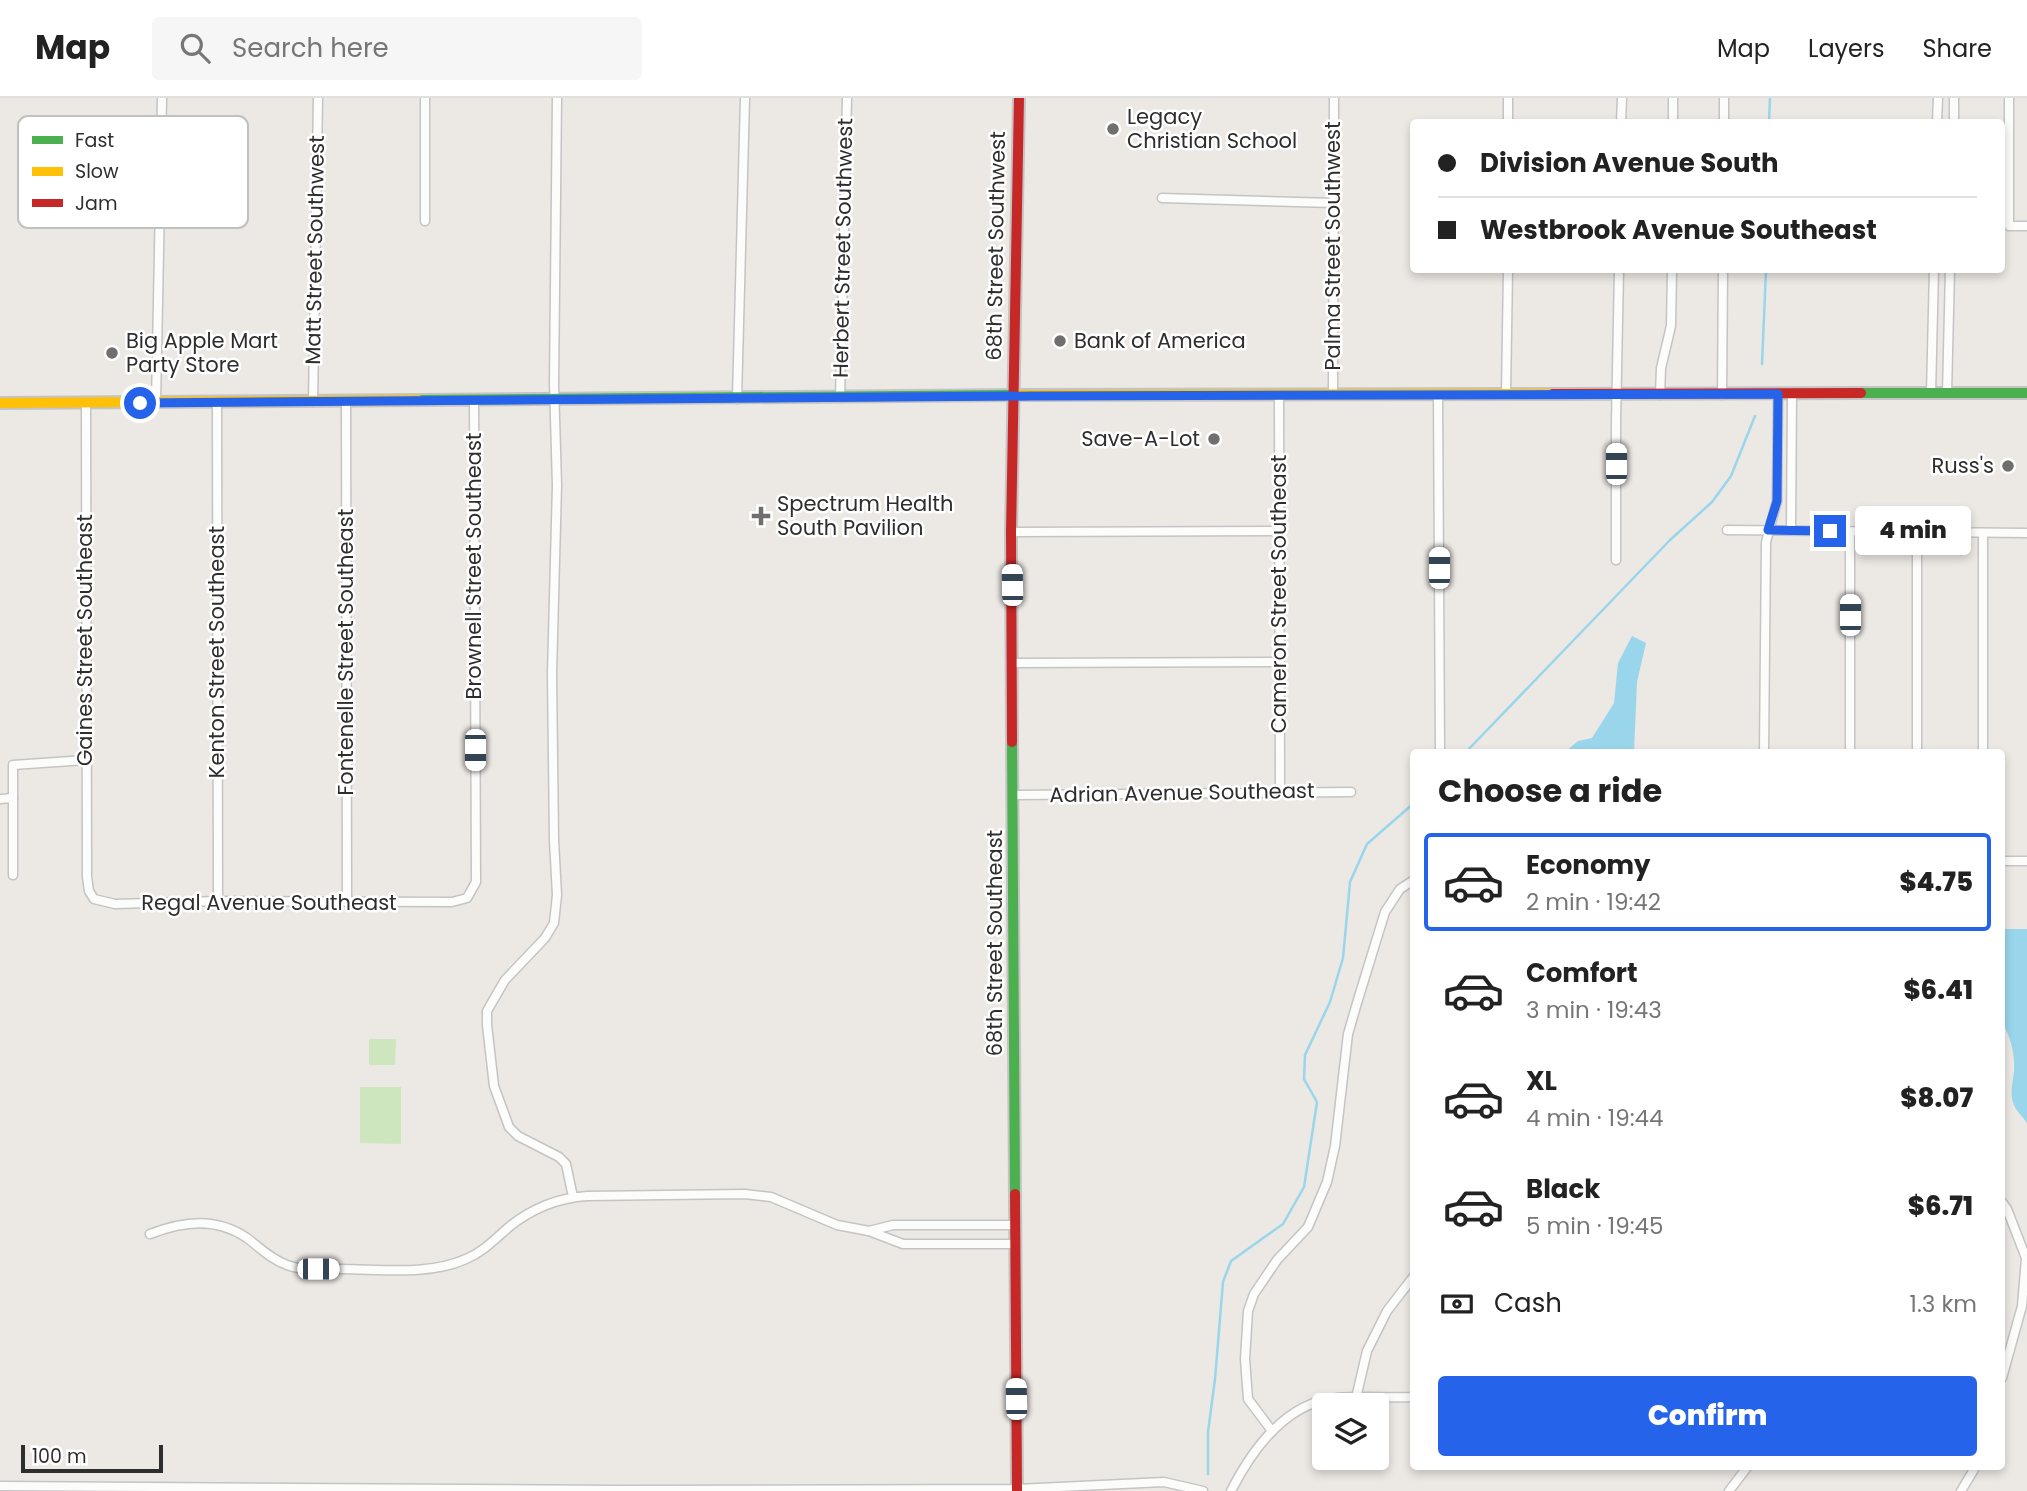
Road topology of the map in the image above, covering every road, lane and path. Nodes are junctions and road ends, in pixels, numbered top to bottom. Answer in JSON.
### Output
{"nodes":[{"id":1,"x":162,"y":98,"type":"edge"},
{"id":2,"x":318,"y":98,"type":"edge"},
{"id":3,"x":425,"y":98,"type":"edge"},
{"id":4,"x":557,"y":98,"type":"edge"},
{"id":5,"x":745,"y":98,"type":"edge"},
{"id":6,"x":847,"y":98,"type":"edge"},
{"id":7,"x":1019,"y":98,"type":"edge"},
{"id":8,"x":1334,"y":98,"type":"edge"},
{"id":9,"x":1508,"y":98,"type":"edge"},
{"id":10,"x":1622,"y":98,"type":"edge"},
{"id":11,"x":1673,"y":98,"type":"edge"},
{"id":12,"x":1724,"y":98,"type":"edge"},
{"id":13,"x":1938,"y":98,"type":"edge"},
{"id":14,"x":1954,"y":98,"type":"edge"},
{"id":15,"x":2009,"y":98,"type":"edge"},
{"id":16,"x":162,"y":116,"type":"edge"},
{"id":17,"x":1508,"y":119,"type":"edge"},
{"id":18,"x":1621,"y":119,"type":"edge"},
{"id":19,"x":1673,"y":119,"type":"edge"},
{"id":20,"x":1724,"y":119,"type":"edge"},
{"id":21,"x":1937,"y":119,"type":"edge"},
{"id":22,"x":1954,"y":119,"type":"edge"},
{"id":23,"x":1163,"y":198,"type":"dead end"},
{"id":24,"x":1333,"y":203,"type":"junction"},
{"id":25,"x":425,"y":221,"type":"dead end"},
{"id":26,"x":2027,"y":226,"type":"edge"},
{"id":27,"x":159,"y":228,"type":"edge"},
{"id":28,"x":1508,"y":273,"type":"edge"},
{"id":29,"x":1619,"y":273,"type":"edge"},
{"id":30,"x":1672,"y":273,"type":"edge"},
{"id":31,"x":1723,"y":273,"type":"edge"},
{"id":32,"x":1934,"y":273,"type":"edge"},
{"id":33,"x":1950,"y":273,"type":"edge"},
{"id":34,"x":1931,"y":393,"type":"junction"},
{"id":35,"x":1947,"y":393,"type":"junction"},
{"id":36,"x":2027,"y":393,"type":"edge"},
{"id":37,"x":1506,"y":394,"type":"junction"},
{"id":38,"x":1617,"y":394,"type":"junction"},
{"id":39,"x":1778,"y":394,"type":"junction"},
{"id":40,"x":1792,"y":394,"type":"junction"},
{"id":41,"x":1279,"y":395,"type":"junction"},
{"id":42,"x":1333,"y":395,"type":"junction"},
{"id":43,"x":1438,"y":395,"type":"junction"},
{"id":44,"x":1660,"y":395,"type":"junction"},
{"id":45,"x":1722,"y":395,"type":"junction"},
{"id":46,"x":1012,"y":396,"type":"junction"},
{"id":47,"x":840,"y":398,"type":"junction"},
{"id":48,"x":555,"y":399,"type":"junction"},
{"id":49,"x":737,"y":399,"type":"junction"},
{"id":50,"x":474,"y":400,"type":"junction"},
{"id":51,"x":217,"y":402,"type":"junction"},
{"id":52,"x":313,"y":402,"type":"junction"},
{"id":53,"x":346,"y":402,"type":"junction"},
{"id":54,"x":86,"y":403,"type":"junction"},
{"id":55,"x":156,"y":403,"type":"junction"},
{"id":56,"x":0,"y":404,"type":"edge"},
{"id":57,"x":1727,"y":530,"type":"dead end"},
{"id":58,"x":1768,"y":530,"type":"junction"},
{"id":59,"x":1791,"y":530,"type":"junction"},
{"id":60,"x":1279,"y":531,"type":"junction"},
{"id":61,"x":1850,"y":532,"type":"junction"},
{"id":62,"x":1917,"y":532,"type":"junction"},
{"id":63,"x":1011,"y":533,"type":"junction"},
{"id":64,"x":1983,"y":533,"type":"junction"},
{"id":65,"x":2027,"y":533,"type":"edge"},
{"id":66,"x":1616,"y":560,"type":"dead end"},
{"id":67,"x":1279,"y":662,"type":"junction"},
{"id":68,"x":1013,"y":663,"type":"junction"},
{"id":69,"x":1440,"y":749,"type":"edge"},
{"id":70,"x":1764,"y":749,"type":"edge"},
{"id":71,"x":1850,"y":749,"type":"edge"},
{"id":72,"x":1917,"y":749,"type":"edge"},
{"id":73,"x":1983,"y":749,"type":"edge"},
{"id":74,"x":86,"y":760,"type":"junction"},
{"id":75,"x":1351,"y":792,"type":"dead end"},
{"id":76,"x":1280,"y":793,"type":"junction"},
{"id":77,"x":1014,"y":795,"type":"junction"},
{"id":78,"x":13,"y":798,"type":"junction"},
{"id":79,"x":0,"y":799,"type":"edge"},
{"id":80,"x":2005,"y":861,"type":"edge"},
{"id":81,"x":2027,"y":861,"type":"edge"},
{"id":82,"x":13,"y":875,"type":"dead end"},
{"id":83,"x":87,"y":877,"type":"joint"},
{"id":84,"x":1410,"y":882,"type":"edge"},
{"id":85,"x":467,"y":898,"type":"joint"},
{"id":86,"x":218,"y":901,"type":"junction"},
{"id":87,"x":347,"y":902,"type":"junction"},
{"id":88,"x":573,"y":1197,"type":"junction"},
{"id":89,"x":2005,"y":1206,"type":"edge"},
{"id":90,"x":1016,"y":1224,"type":"junction"},
{"id":91,"x":869,"y":1231,"type":"junction"},
{"id":92,"x":150,"y":1234,"type":"dead end"},
{"id":93,"x":1016,"y":1244,"type":"junction"},
{"id":94,"x":1410,"y":1281,"type":"edge"},
{"id":95,"x":2005,"y":1358,"type":"edge"},
{"id":96,"x":1357,"y":1393,"type":"edge"},
{"id":97,"x":1389,"y":1397,"type":"edge"},
{"id":98,"x":1410,"y":1397,"type":"edge"},
{"id":99,"x":1312,"y":1406,"type":"edge"},
{"id":100,"x":1272,"y":1431,"type":"junction"},
{"id":101,"x":1745,"y":1470,"type":"edge"},
{"id":102,"x":1974,"y":1470,"type":"edge"},
{"id":103,"x":0,"y":1486,"type":"edge"},
{"id":104,"x":225,"y":1489,"type":"edge"},
{"id":105,"x":372,"y":1490,"type":"edge"},
{"id":106,"x":514,"y":1490,"type":"edge"},
{"id":107,"x":657,"y":1490,"type":"edge"},
{"id":108,"x":1017,"y":1490,"type":"edge"},
{"id":109,"x":1203,"y":1491,"type":"edge"},
{"id":110,"x":1231,"y":1491,"type":"edge"},
{"id":111,"x":1729,"y":1491,"type":"edge"},
{"id":112,"x":1961,"y":1491,"type":"edge"}],
"edges":[{"from":1,"to":16,"type":"street"},
{"from":2,"to":52,"type":"street","name":"Matt Street Southwest"},
{"from":3,"to":25,"type":"street"},
{"from":4,"to":48,"type":"street"},
{"from":5,"to":49,"type":"street"},
{"from":6,"to":47,"type":"street","name":"Herbert Street Southwest"},
{"from":7,"to":46,"type":"main road","name":"68th Street Southwest"},
{"from":8,"to":24,"type":"street","name":"Palma Street Southwest"},
{"from":9,"to":17,"type":"street"},
{"from":10,"to":18,"type":"street"},
{"from":11,"to":19,"type":"street"},
{"from":12,"to":20,"type":"street"},
{"from":13,"to":21,"type":"street"},
{"from":14,"to":22,"type":"street"},
{"from":15,"to":26,"type":"street"},
{"from":23,"to":24,"type":"street"},
{"from":24,"to":42,"type":"street","name":"Palma Street Southwest"},
{"from":27,"to":55,"type":"street"},
{"from":28,"to":37,"type":"street"},
{"from":29,"to":38,"type":"street"},
{"from":30,"to":44,"type":"street"},
{"from":31,"to":45,"type":"street"},
{"from":32,"to":34,"type":"street"},
{"from":33,"to":35,"type":"street"},
{"from":34,"to":35,"type":"main road"},
{"from":34,"to":40,"type":"main road"},
{"from":35,"to":36,"type":"main road"},
{"from":37,"to":38,"type":"main road"},
{"from":37,"to":43,"type":"main road"},
{"from":38,"to":44,"type":"main road"},
{"from":38,"to":66,"type":"street"},
{"from":39,"to":40,"type":"main road"},
{"from":39,"to":45,"type":"main road"},
{"from":39,"to":58,"type":"street"},
{"from":40,"to":59,"type":"street"},
{"from":41,"to":42,"type":"main road"},
{"from":41,"to":46,"type":"main road"},
{"from":41,"to":60,"type":"street","name":"Cameron Street Southeast"},
{"from":42,"to":43,"type":"main road"},
{"from":43,"to":69,"type":"street"},
{"from":44,"to":45,"type":"main road"},
{"from":46,"to":47,"type":"main road"},
{"from":46,"to":63,"type":"main road","name":"68th Street Southeast"},
{"from":47,"to":49,"type":"main road"},
{"from":48,"to":49,"type":"main road"},
{"from":48,"to":50,"type":"main road"},
{"from":48,"to":88,"type":"street"},
{"from":50,"to":53,"type":"main road"},
{"from":50,"to":85,"type":"street","name":"Brownell Street Southeast"},
{"from":51,"to":52,"type":"main road"},
{"from":51,"to":55,"type":"main road"},
{"from":51,"to":86,"type":"street","name":"Kenton Street Southeast"},
{"from":52,"to":53,"type":"main road"},
{"from":53,"to":87,"type":"street","name":"Fontenelle Street Southeast"},
{"from":54,"to":55,"type":"main road"},
{"from":54,"to":56,"type":"main road"},
{"from":54,"to":74,"type":"street","name":"Gaines Street Southeast"},
{"from":57,"to":58,"type":"street"},
{"from":58,"to":59,"type":"street"},
{"from":58,"to":70,"type":"street"},
{"from":59,"to":61,"type":"street"},
{"from":60,"to":63,"type":"street"},
{"from":60,"to":67,"type":"street","name":"Cameron Street Southeast"},
{"from":61,"to":62,"type":"street"},
{"from":61,"to":71,"type":"street"},
{"from":62,"to":64,"type":"street"},
{"from":62,"to":72,"type":"street"},
{"from":63,"to":68,"type":"main road","name":"68th Street Southeast"},
{"from":64,"to":65,"type":"street"},
{"from":64,"to":73,"type":"street"},
{"from":67,"to":68,"type":"street"},
{"from":67,"to":76,"type":"street","name":"Cameron Street Southeast"},
{"from":68,"to":77,"type":"main road","name":"68th Street Southeast"},
{"from":74,"to":78,"type":"street"},
{"from":74,"to":83,"type":"street","name":"Gaines Street Southeast"},
{"from":75,"to":76,"type":"street","name":"Adrian Avenue Southeast"},
{"from":76,"to":77,"type":"street","name":"Adrian Avenue Southeast"},
{"from":77,"to":90,"type":"main road","name":"68th Street Southeast"},
{"from":78,"to":79,"type":"street"},
{"from":78,"to":82,"type":"street"},
{"from":80,"to":81,"type":"street"},
{"from":83,"to":86,"type":"street","name":"Regal Avenue Southeast"},
{"from":84,"to":100,"type":"street"},
{"from":85,"to":87,"type":"street","name":"Regal Avenue Southeast"},
{"from":86,"to":87,"type":"street","name":"Regal Avenue Southeast"},
{"from":88,"to":91,"type":"street"},
{"from":88,"to":92,"type":"street"},
{"from":89,"to":95,"type":"street"},
{"from":90,"to":91,"type":"street"},
{"from":90,"to":93,"type":"main road","name":"68th Street Southeast"},
{"from":91,"to":93,"type":"street"},
{"from":93,"to":108,"type":"main road","name":"68th Street Southeast"},
{"from":94,"to":96,"type":"street"},
{"from":97,"to":98,"type":"street"},
{"from":99,"to":100,"type":"street"},
{"from":100,"to":110,"type":"street"},
{"from":101,"to":111,"type":"street"},
{"from":102,"to":112,"type":"street"},
{"from":103,"to":104,"type":"street"},
{"from":104,"to":105,"type":"street"},
{"from":105,"to":106,"type":"street"},
{"from":106,"to":107,"type":"street"},
{"from":107,"to":108,"type":"street"},
{"from":108,"to":109,"type":"street"}]}
